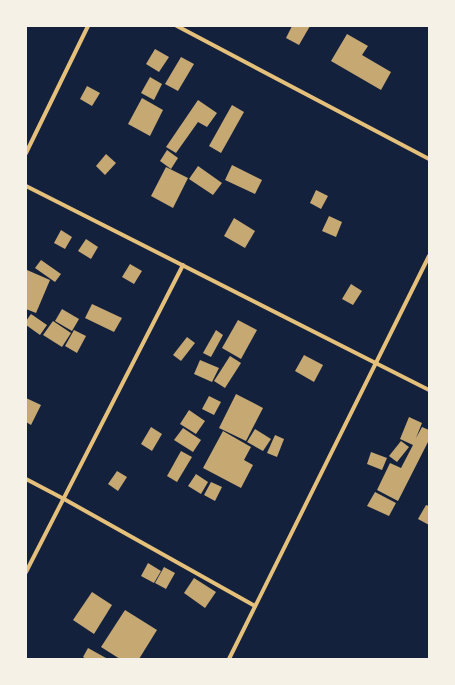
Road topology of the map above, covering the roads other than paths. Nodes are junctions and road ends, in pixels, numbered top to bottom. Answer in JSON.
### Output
{"nodes":[{"id":1,"x":88,"y":26,"type":"edge"},
{"id":2,"x":177,"y":26,"type":"edge"},
{"id":3,"x":26,"y":153,"type":"edge"},
{"id":4,"x":429,"y":159,"type":"edge"},
{"id":5,"x":26,"y":186,"type":"edge"},
{"id":6,"x":429,"y":256,"type":"edge"},
{"id":7,"x":183,"y":265,"type":"junction"},
{"id":8,"x":376,"y":363,"type":"junction"},
{"id":9,"x":429,"y":390,"type":"edge"},
{"id":10,"x":26,"y":479,"type":"edge"},
{"id":11,"x":64,"y":499,"type":"junction"},
{"id":12,"x":26,"y":572,"type":"edge"},
{"id":13,"x":255,"y":606,"type":"junction"},
{"id":14,"x":229,"y":659,"type":"edge"}],
"edges":[{"from":1,"to":3,"type":"street"},
{"from":2,"to":4,"type":"street"},
{"from":5,"to":7,"type":"street"},
{"from":6,"to":8,"type":"street"},
{"from":7,"to":8,"type":"street"},
{"from":7,"to":11,"type":"street"},
{"from":8,"to":9,"type":"street"},
{"from":8,"to":13,"type":"street"},
{"from":10,"to":11,"type":"street"},
{"from":11,"to":12,"type":"street"},
{"from":11,"to":13,"type":"street"},
{"from":13,"to":14,"type":"street"}]}
